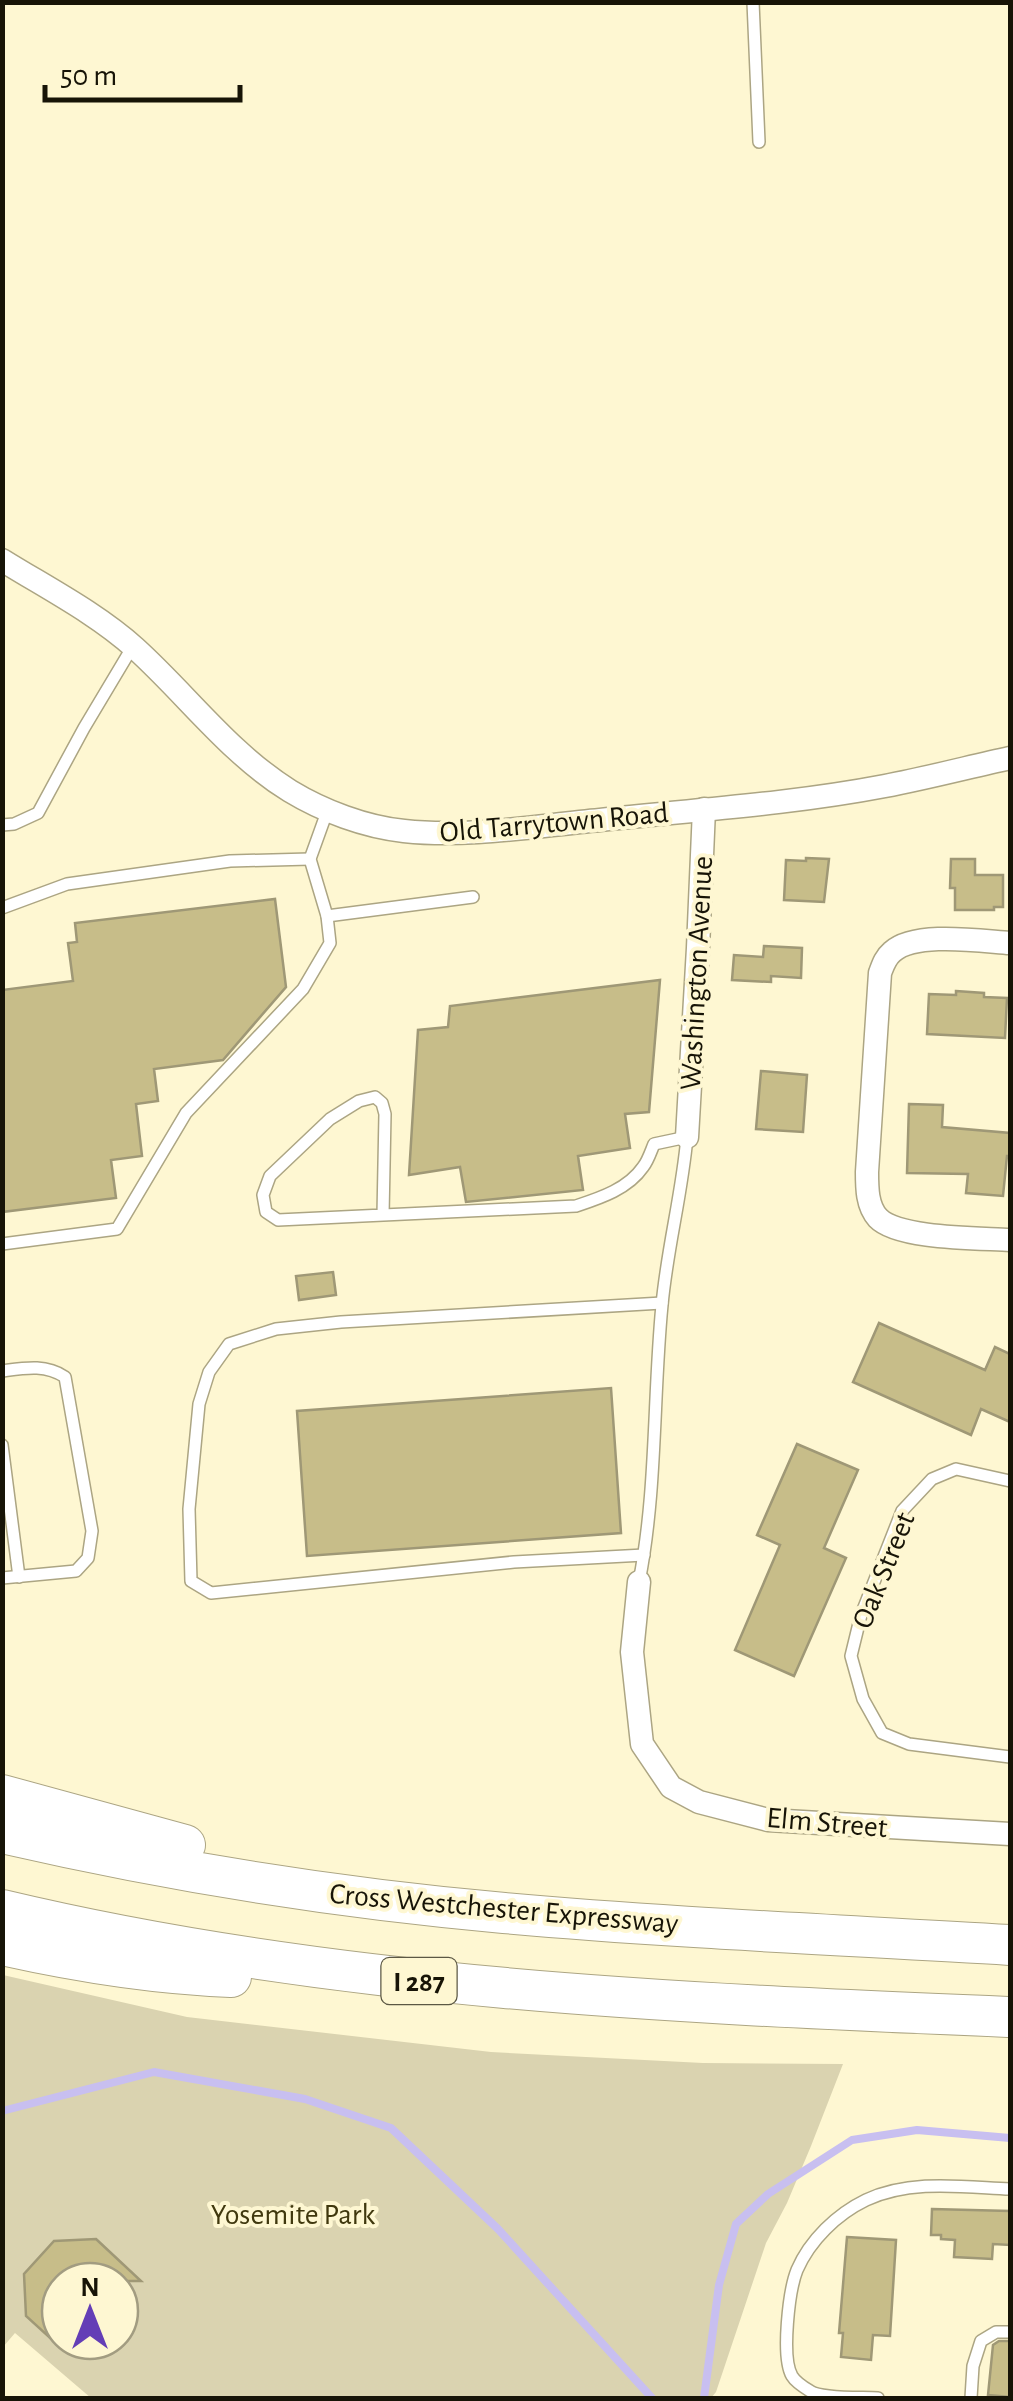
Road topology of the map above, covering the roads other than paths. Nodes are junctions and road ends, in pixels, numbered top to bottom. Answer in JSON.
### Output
{"nodes":[{"id":1,"x":753,"y":2,"type":"edge"},
{"id":2,"x":759,"y":142,"type":"dead end"},
{"id":3,"x":2,"y":560,"type":"edge"},
{"id":4,"x":133,"y":646,"type":"junction"},
{"id":5,"x":1010,"y":758,"type":"edge"},
{"id":6,"x":328,"y":809,"type":"junction"},
{"id":7,"x":704,"y":810,"type":"junction"},
{"id":8,"x":2,"y":826,"type":"edge"},
{"id":9,"x":310,"y":859,"type":"junction"},
{"id":10,"x":473,"y":897,"type":"dead end"},
{"id":11,"x":2,"y":908,"type":"edge"},
{"id":12,"x":327,"y":916,"type":"junction"},
{"id":13,"x":1010,"y":943,"type":"edge"},
{"id":14,"x":687,"y":1137,"type":"junction"},
{"id":15,"x":383,"y":1215,"type":"junction"},
{"id":16,"x":1010,"y":1240,"type":"edge"},
{"id":17,"x":2,"y":1244,"type":"edge"},
{"id":18,"x":662,"y":1303,"type":"junction"},
{"id":19,"x":2,"y":1370,"type":"edge"},
{"id":20,"x":2,"y":1445,"type":"edge"},
{"id":21,"x":1010,"y":1481,"type":"edge"},
{"id":22,"x":644,"y":1555,"type":"junction"},
{"id":23,"x":19,"y":1576,"type":"junction"},
{"id":24,"x":2,"y":1578,"type":"edge"},
{"id":25,"x":639,"y":1582,"type":"joint"},
{"id":26,"x":1010,"y":1756,"type":"edge"},
{"id":27,"x":2,"y":1795,"type":"edge"},
{"id":28,"x":2,"y":1832,"type":"edge"},
{"id":29,"x":1010,"y":1834,"type":"edge"},
{"id":30,"x":412,"y":1904,"type":"junction"},
{"id":31,"x":2,"y":1910,"type":"edge"},
{"id":32,"x":1010,"y":1944,"type":"edge"},
{"id":33,"x":2,"y":1945,"type":"edge"},
{"id":34,"x":403,"y":1979,"type":"junction"},
{"id":35,"x":1010,"y":2017,"type":"edge"},
{"id":36,"x":1010,"y":2189,"type":"edge"},
{"id":37,"x":1010,"y":2332,"type":"edge"},
{"id":38,"x":878,"y":2398,"type":"edge"},
{"id":39,"x":971,"y":2398,"type":"edge"}],
"edges":[{"from":1,"to":2,"type":"lane"},
{"from":3,"to":4,"type":"street","name":"Old Tarrytown Road"},
{"from":4,"to":6,"type":"street","name":"Old Tarrytown Road"},
{"from":4,"to":8,"type":"lane"},
{"from":5,"to":7,"type":"street","name":"Old Tarrytown Road"},
{"from":6,"to":7,"type":"street","name":"Old Tarrytown Road"},
{"from":6,"to":9,"type":"lane"},
{"from":7,"to":14,"type":"street","name":"Washington Avenue"},
{"from":9,"to":11,"type":"lane"},
{"from":9,"to":12,"type":"lane"},
{"from":10,"to":12,"type":"lane"},
{"from":12,"to":17,"type":"lane"},
{"from":13,"to":16,"type":"street"},
{"from":14,"to":15,"type":"lane"},
{"from":14,"to":18,"type":"lane"},
{"from":15,"to":15,"type":"lane"},
{"from":18,"to":22,"type":"lane"},
{"from":18,"to":22,"type":"lane"},
{"from":19,"to":23,"type":"lane"},
{"from":20,"to":23,"type":"lane"},
{"from":21,"to":26,"type":"lane","name":"Oak Street"},
{"from":22,"to":25,"type":"lane"},
{"from":23,"to":24,"type":"lane"},
{"from":25,"to":29,"type":"street","name":"Elm Street"},
{"from":27,"to":30,"type":"highway"},
{"from":28,"to":30,"type":"highway","name":"Cross Westchester Expressway"},
{"from":30,"to":32,"type":"highway","name":"Cross Westchester Expressway"},
{"from":31,"to":34,"type":"highway","number":"I 287"},
{"from":33,"to":34,"type":"highway"},
{"from":34,"to":35,"type":"highway","number":"I 287"},
{"from":36,"to":38,"type":"lane"},
{"from":37,"to":39,"type":"lane"}]}
